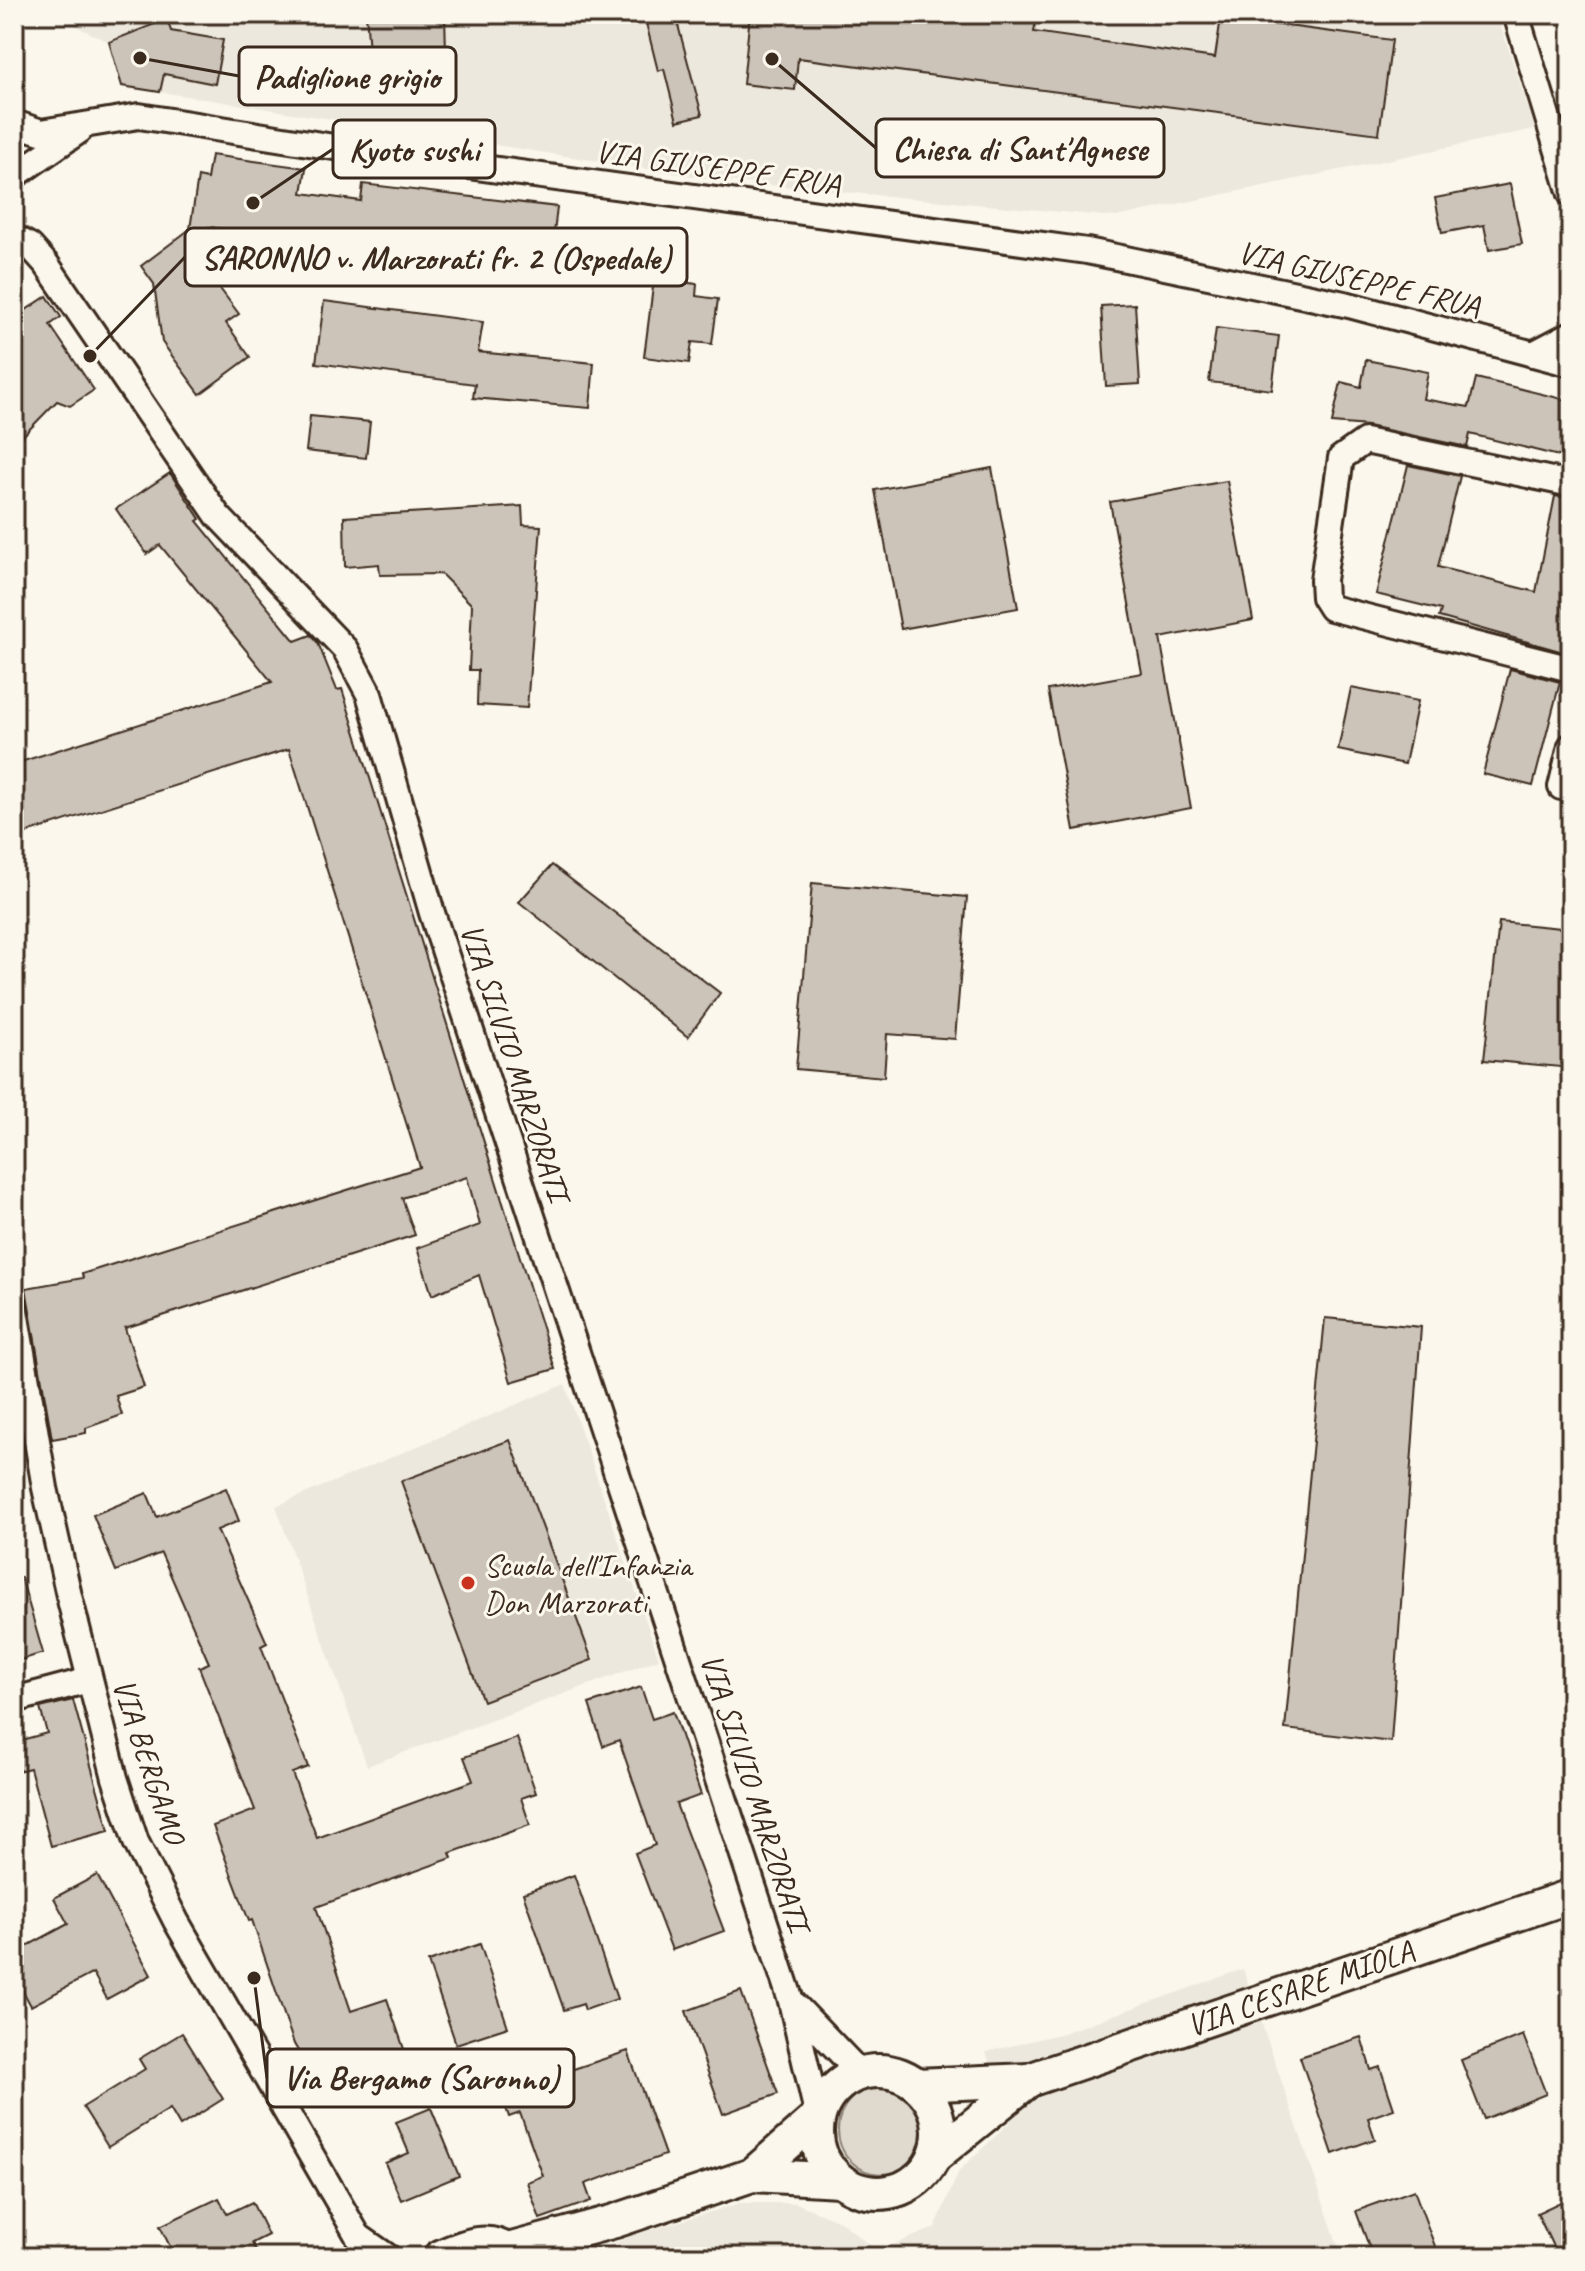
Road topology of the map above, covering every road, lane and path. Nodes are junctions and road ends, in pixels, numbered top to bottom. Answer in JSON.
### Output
{"nodes":[{"id":1,"x":1516,"y":14,"type":"edge"},
{"id":2,"x":14,"y":123,"type":"edge"},
{"id":3,"x":87,"y":126,"type":"junction"},
{"id":4,"x":1568,"y":167,"type":"edge"},
{"id":5,"x":14,"y":176,"type":"edge"},
{"id":6,"x":1571,"y":194,"type":"edge"},
{"id":7,"x":14,"y":237,"type":"edge"},
{"id":8,"x":1571,"y":334,"type":"edge"},
{"id":9,"x":1533,"y":354,"type":"junction"},
{"id":10,"x":1571,"y":364,"type":"edge"},
{"id":11,"x":1571,"y":484,"type":"edge"},
{"id":12,"x":1571,"y":669,"type":"edge"},
{"id":13,"x":1571,"y":746,"type":"edge"},
{"id":14,"x":1561,"y":787,"type":"dead end"},
{"id":15,"x":14,"y":1305,"type":"edge"},
{"id":16,"x":89,"y":1680,"type":"junction"},
{"id":17,"x":14,"y":1700,"type":"edge"},
{"id":18,"x":1571,"y":1896,"type":"edge"},
{"id":19,"x":791,"y":2001,"type":"junction"},
{"id":20,"x":860,"y":2073,"type":"junction"},
{"id":21,"x":1029,"y":2080,"type":"junction"},
{"id":22,"x":917,"y":2085,"type":"junction"},
{"id":23,"x":818,"y":2117,"type":"junction"},
{"id":24,"x":935,"y":2156,"type":"junction"},
{"id":25,"x":752,"y":2175,"type":"junction"},
{"id":26,"x":839,"y":2180,"type":"junction"},
{"id":27,"x":615,"y":2221,"type":"junction"},
{"id":28,"x":361,"y":2247,"type":"edge"},
{"id":29,"x":512,"y":2254,"type":"edge"},
{"id":30,"x":388,"y":2257,"type":"edge"},
{"id":31,"x":440,"y":2257,"type":"edge"},
{"id":32,"x":564,"y":2257,"type":"edge"}],
"edges":[{"from":1,"to":4,"type":"street"},
{"from":2,"to":3,"type":"street","name":"VIA GIUSEPPE FRUA"},
{"from":3,"to":5,"type":"street"},
{"from":3,"to":9,"type":"street","name":"VIA GIUSEPPE FRUA"},
{"from":4,"to":6,"type":"street"},
{"from":7,"to":19,"type":"street","name":"VIA SILVIO MARZORATI"},
{"from":8,"to":9,"type":"street"},
{"from":9,"to":10,"type":"street","name":"VIA GIUSEPPE FRUA"},
{"from":11,"to":12,"type":"street"},
{"from":13,"to":14,"type":"street"},
{"from":15,"to":16,"type":"street","name":"VIA BERGAMO"},
{"from":16,"to":17,"type":"street"},
{"from":16,"to":28,"type":"street","name":"VIA BERGAMO"},
{"from":18,"to":21,"type":"street","name":"VIA CESARE MIOLA"},
{"from":19,"to":20,"type":"street","name":"VIA SILVIO MARZORATI"},
{"from":19,"to":23,"type":"street","name":"VIA SILVIO MARZORATI"},
{"from":20,"to":22,"type":"street","name":"VIA CESARE MIOLA"},
{"from":20,"to":23,"type":"street","name":"VIA CESARE MIOLA"},
{"from":21,"to":22,"type":"street","name":"VIA CESARE MIOLA"},
{"from":21,"to":24,"type":"street","name":"VIA CESARE MIOLA"},
{"from":22,"to":24,"type":"street"},
{"from":23,"to":25,"type":"street","name":"VIA CESARE MIOLA"},
{"from":23,"to":26,"type":"street"},
{"from":24,"to":26,"type":"street","name":"VIA CESARE MIOLA"},
{"from":25,"to":26,"type":"street","name":"VIA CESARE MIOLA"},
{"from":25,"to":27,"type":"street","name":"VIA CESARE MIOLA"},
{"from":27,"to":29,"type":"street","name":"VIA CESARE MIOLA"},
{"from":27,"to":32,"type":"street","name":"VIA CESARE MIOLA"},
{"from":28,"to":30,"type":"street","name":"VIA BERGAMO"},
{"from":29,"to":31,"type":"street"}]}
